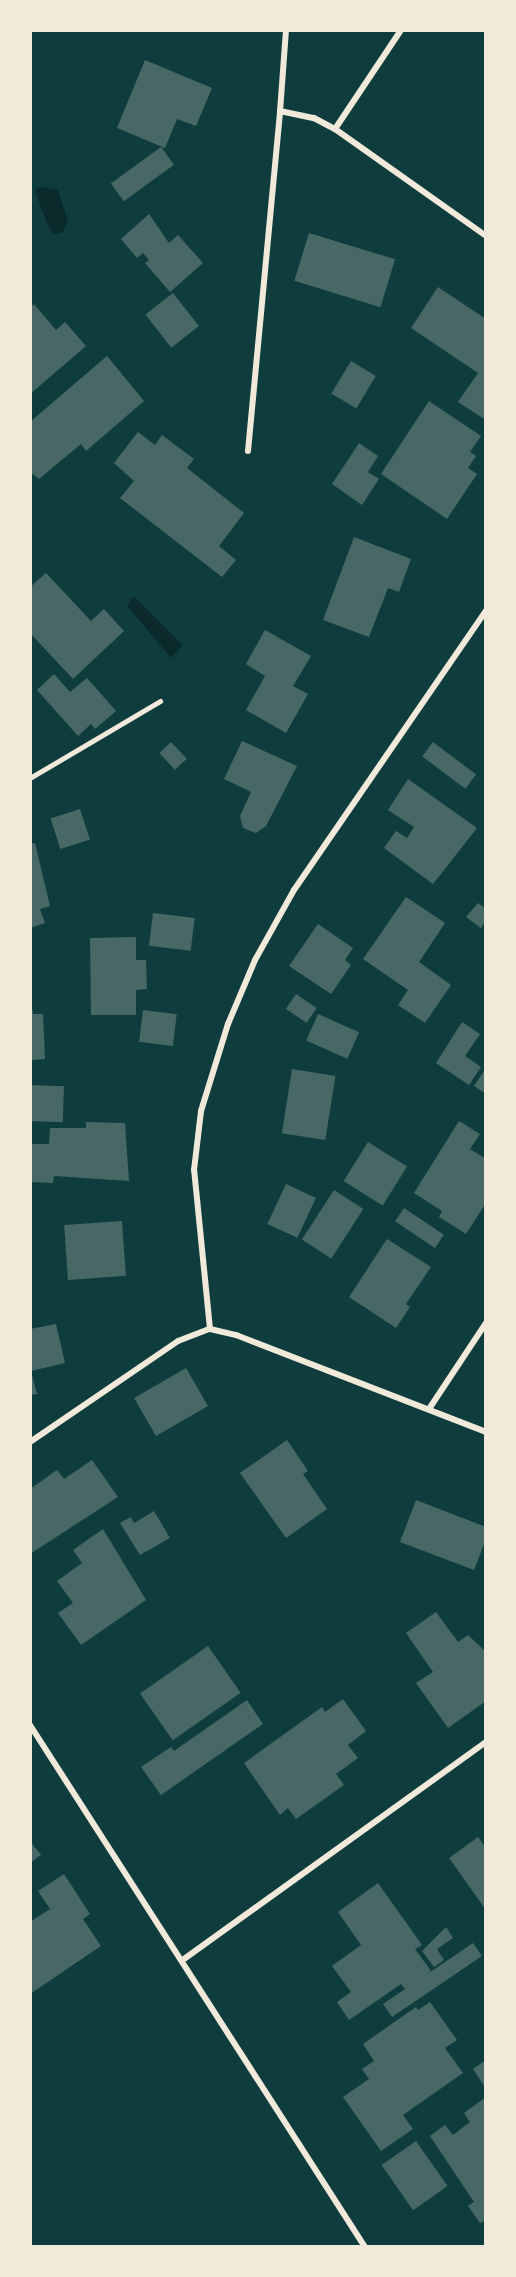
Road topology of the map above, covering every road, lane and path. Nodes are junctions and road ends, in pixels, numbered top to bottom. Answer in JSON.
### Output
{"nodes":[{"id":1,"x":286,"y":30,"type":"edge"},
{"id":2,"x":401,"y":30,"type":"edge"},
{"id":3,"x":280,"y":111,"type":"junction"},
{"id":4,"x":335,"y":129,"type":"junction"},
{"id":5,"x":486,"y":236,"type":"edge"},
{"id":6,"x":248,"y":451,"type":"dead end"},
{"id":7,"x":486,"y":611,"type":"edge"},
{"id":8,"x":160,"y":701,"type":"dead end"},
{"id":9,"x":30,"y":778,"type":"edge"},
{"id":10,"x":486,"y":1323,"type":"edge"},
{"id":11,"x":210,"y":1329,"type":"junction"},
{"id":12,"x":429,"y":1409,"type":"junction"},
{"id":13,"x":486,"y":1432,"type":"edge"},
{"id":14,"x":30,"y":1442,"type":"edge"},
{"id":15,"x":30,"y":1725,"type":"edge"},
{"id":16,"x":486,"y":1742,"type":"edge"},
{"id":17,"x":184,"y":1959,"type":"junction"},
{"id":18,"x":365,"y":2247,"type":"edge"}],
"edges":[{"from":1,"to":3,"type":"street"},
{"from":2,"to":4,"type":"street"},
{"from":3,"to":4,"type":"street"},
{"from":3,"to":6,"type":"street"},
{"from":4,"to":5,"type":"street"},
{"from":7,"to":11,"type":"street"},
{"from":8,"to":9,"type":"lane"},
{"from":10,"to":12,"type":"street"},
{"from":11,"to":12,"type":"street"},
{"from":11,"to":14,"type":"street"},
{"from":12,"to":13,"type":"street"},
{"from":15,"to":17,"type":"street"},
{"from":16,"to":17,"type":"street"},
{"from":17,"to":18,"type":"street"}]}
